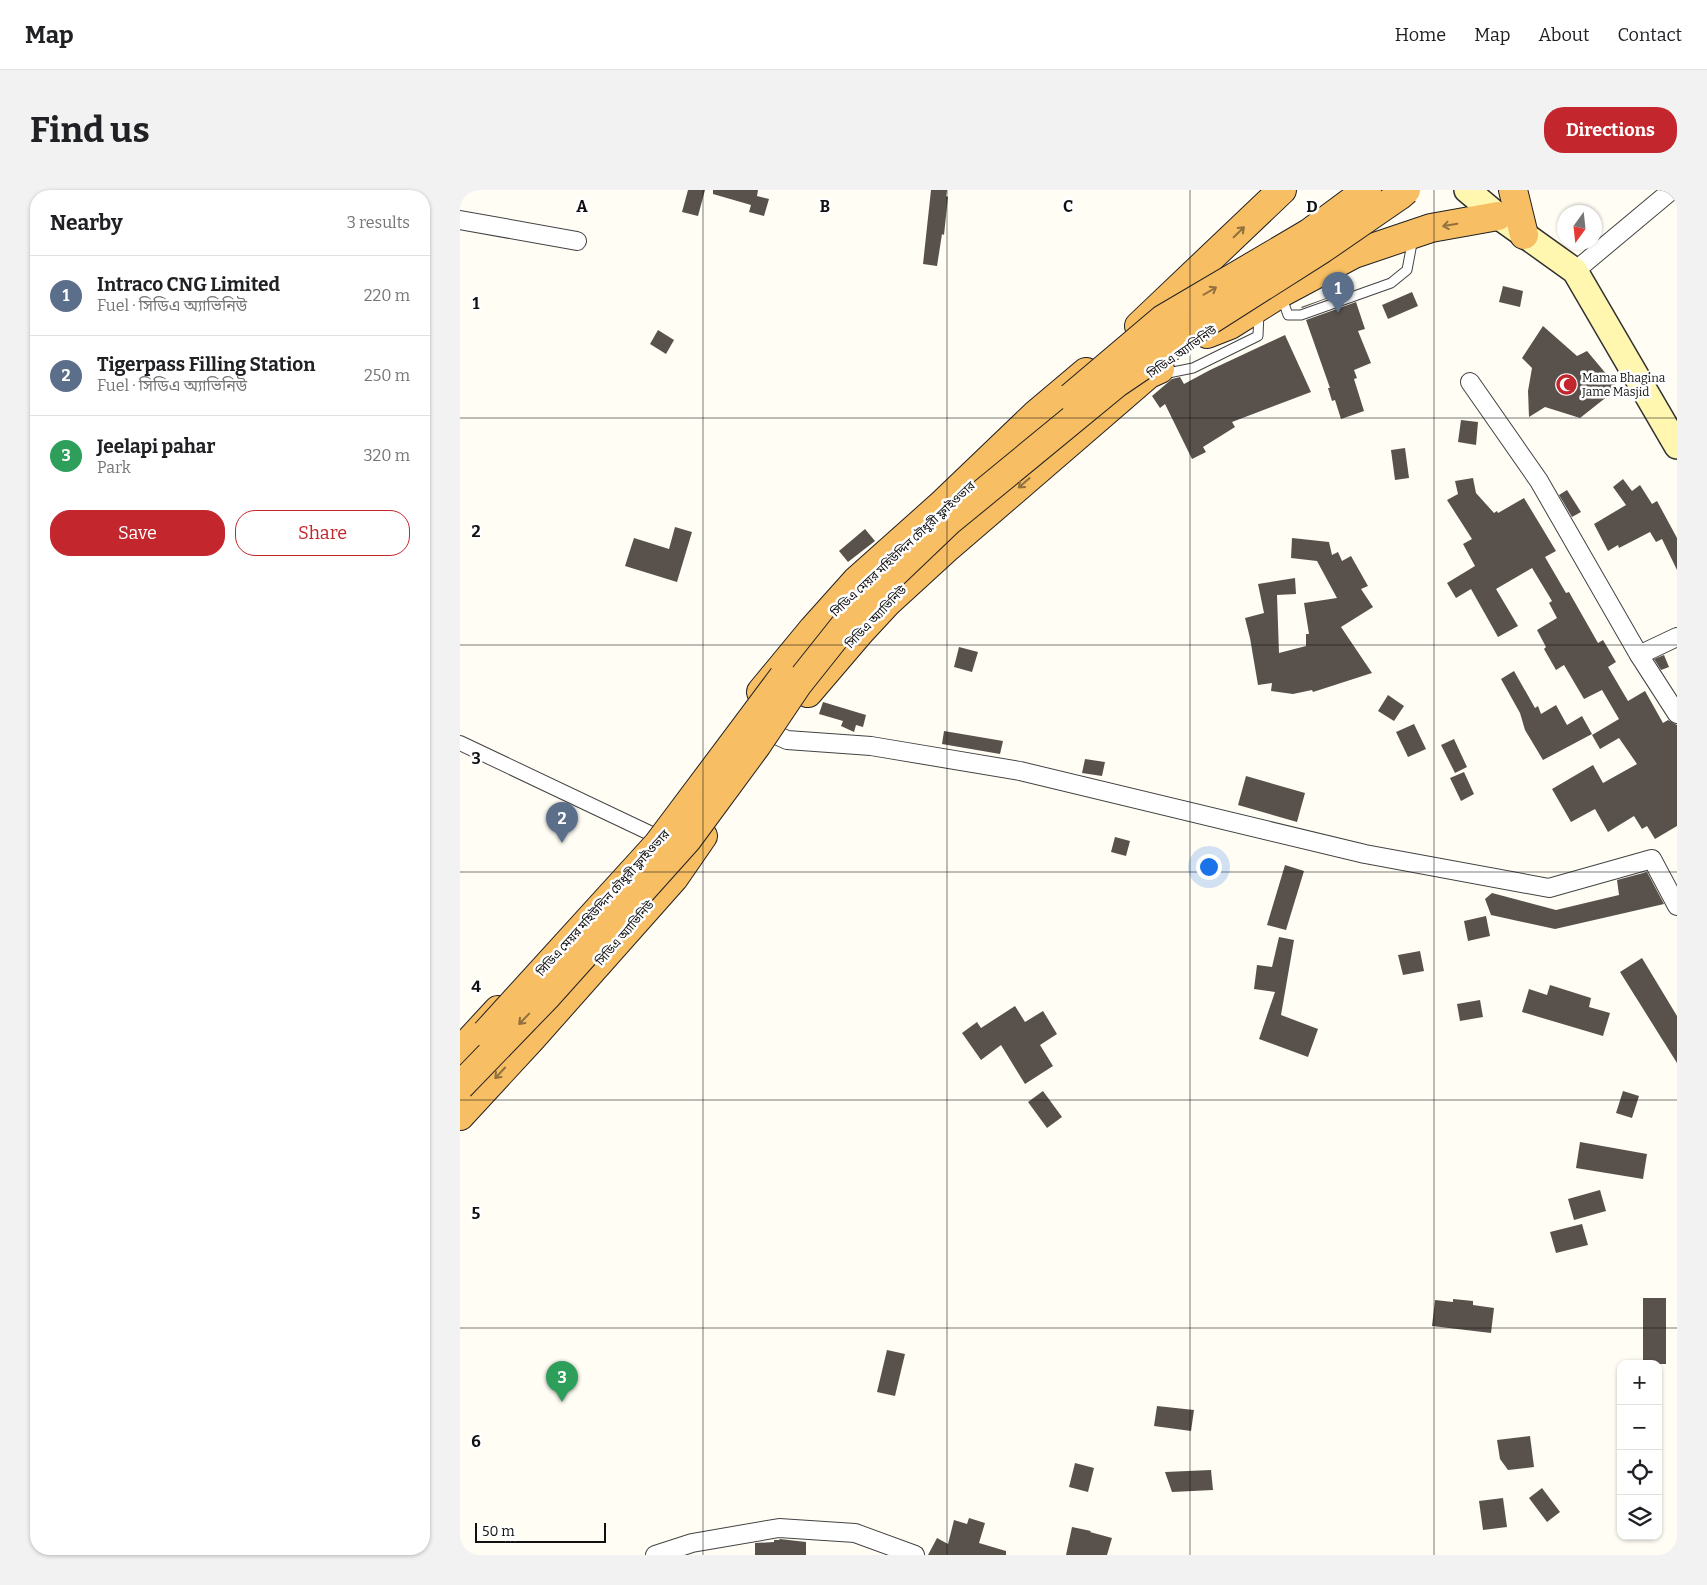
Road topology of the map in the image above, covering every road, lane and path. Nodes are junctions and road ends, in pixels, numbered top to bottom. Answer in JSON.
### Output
{"nodes":[{"id":1,"x":1282,"y":190,"type":"edge"},
{"id":2,"x":1366,"y":190,"type":"edge"},
{"id":3,"x":1406,"y":190,"type":"edge"},
{"id":4,"x":1467,"y":190,"type":"edge"},
{"id":5,"x":1672,"y":190,"type":"edge"},
{"id":6,"x":1509,"y":202,"type":"edge"},
{"id":7,"x":460,"y":220,"type":"edge"},
{"id":8,"x":1414,"y":234,"type":"junction"},
{"id":9,"x":1524,"y":235,"type":"joint"},
{"id":10,"x":577,"y":241,"type":"dead end"},
{"id":11,"x":1575,"y":271,"type":"junction"},
{"id":12,"x":1264,"y":300,"type":"junction"},
{"id":13,"x":1149,"y":374,"type":"junction"},
{"id":14,"x":1470,"y":382,"type":"dead end"},
{"id":15,"x":1677,"y":446,"type":"edge"},
{"id":16,"x":1677,"y":637,"type":"edge"},
{"id":17,"x":1639,"y":655,"type":"junction"},
{"id":18,"x":1677,"y":714,"type":"edge"},
{"id":19,"x":774,"y":734,"type":"junction"},
{"id":20,"x":460,"y":743,"type":"edge"},
{"id":21,"x":656,"y":836,"type":"junction"},
{"id":22,"x":1677,"y":906,"type":"edge"},
{"id":23,"x":460,"y":1051,"type":"edge"},
{"id":24,"x":460,"y":1062,"type":"edge"},
{"id":25,"x":460,"y":1086,"type":"edge"},
{"id":26,"x":460,"y":1116,"type":"edge"},
{"id":27,"x":657,"y":1555,"type":"edge"},
{"id":28,"x":915,"y":1555,"type":"edge"}],
"edges":[{"from":21,"to":1,"type":"highway","one_way":true},
{"from":2,"to":12,"type":"highway","name":"সিডিএ অ্যাভিনিউ"},
{"from":24,"to":2,"type":"highway","name":"সিডিএ মেয়র মহিউদ্দিন চৌধুরী ফ্লাইওভার","one_way":true,"bridge":true},
{"from":3,"to":25,"type":"highway","one_way":true,"bridge":true},
{"from":4,"to":6,"type":"main road"},
{"from":5,"to":11,"type":"street"},
{"from":6,"to":8,"type":"highway","one_way":true},
{"from":6,"to":9,"type":"highway"},
{"from":7,"to":10,"type":"street"},
{"from":8,"to":12,"type":"highway"},
{"from":8,"to":12,"type":"lane"},
{"from":9,"to":11,"type":"main road"},
{"from":11,"to":15,"type":"main road"},
{"from":12,"to":13,"type":"highway","name":"সিডিএ অ্যাভিনিউ"},
{"from":12,"to":13,"type":"lane"},
{"from":13,"to":19,"type":"highway","name":"সিডিএ অ্যাভিনিউ","one_way":true},
{"from":14,"to":17,"type":"street"},
{"from":16,"to":17,"type":"street"},
{"from":17,"to":18,"type":"street"},
{"from":19,"to":22,"type":"street"},
{"from":19,"to":26,"type":"highway","name":"সিডিএ অ্যাভিনিউ","one_way":true},
{"from":20,"to":21,"type":"street"},
{"from":21,"to":23,"type":"highway"},
{"from":27,"to":28,"type":"street"}]}
